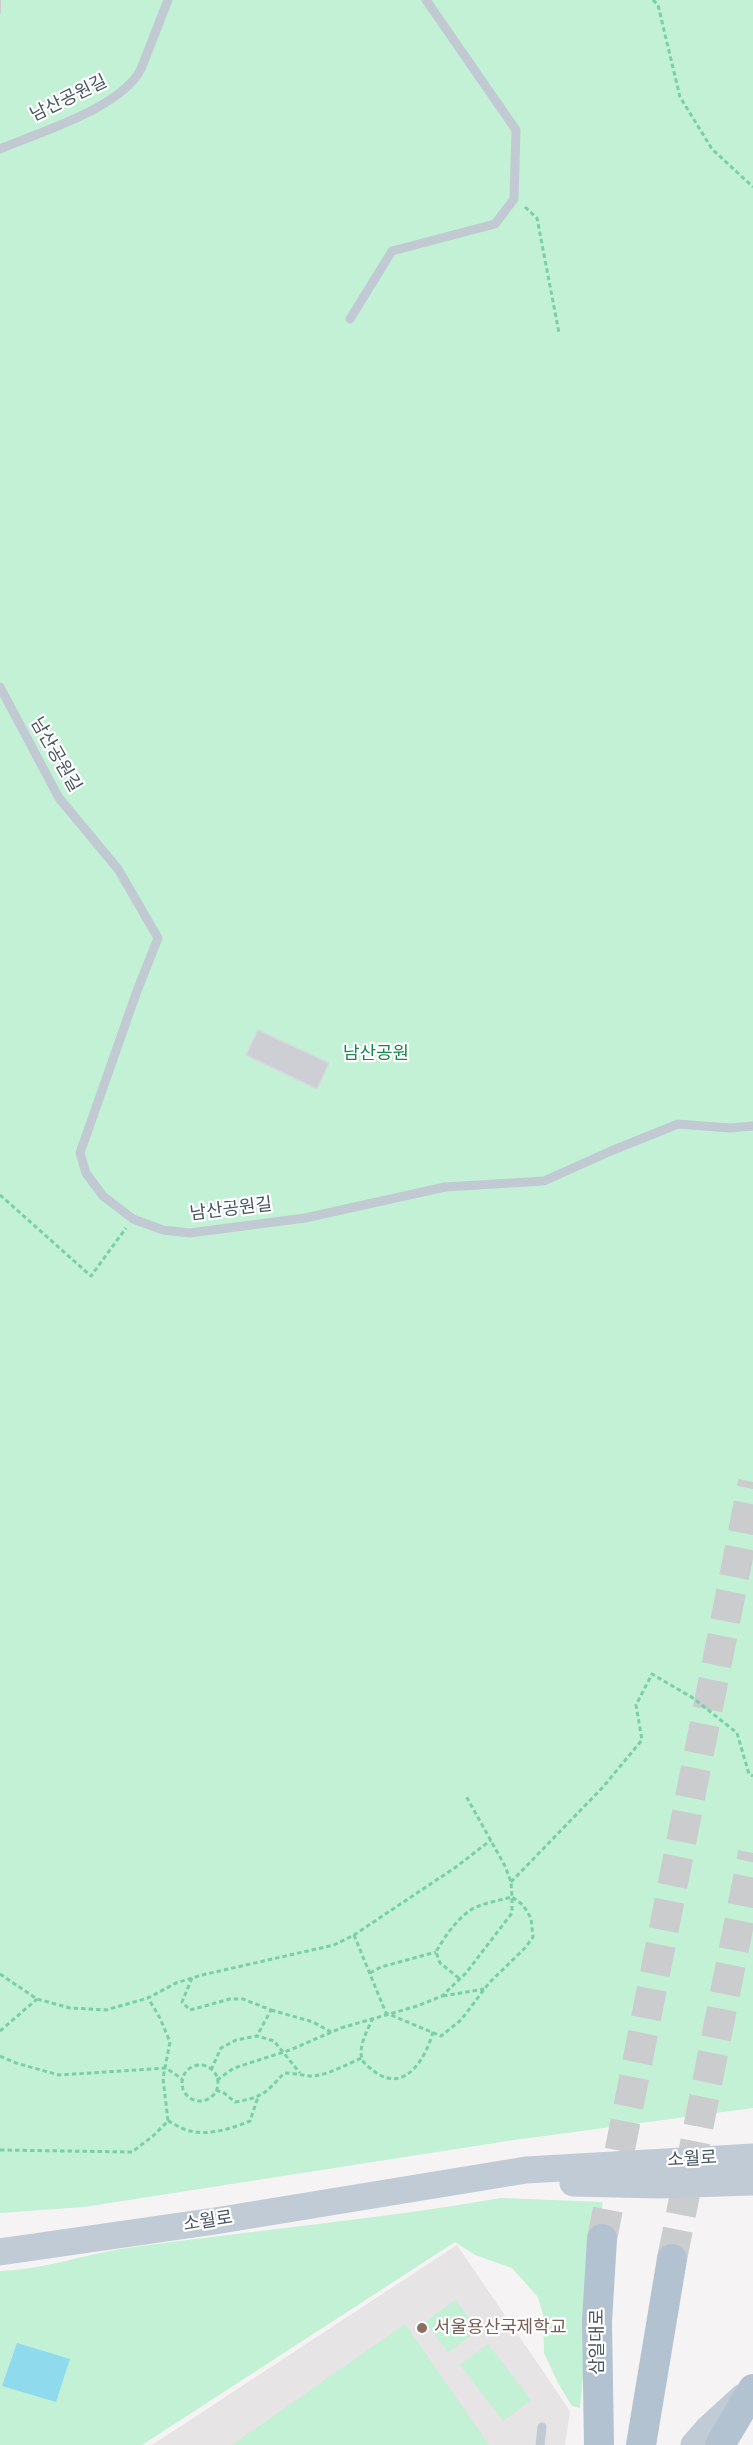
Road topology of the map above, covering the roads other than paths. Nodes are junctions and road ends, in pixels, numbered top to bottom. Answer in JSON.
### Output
{"nodes":[{"id":1,"x":168,"y":0,"type":"edge"},
{"id":2,"x":426,"y":0,"type":"edge"},
{"id":3,"x":0,"y":149,"type":"edge"},
{"id":4,"x":350,"y":319,"type":"dead end"},
{"id":5,"x":0,"y":687,"type":"edge"},
{"id":6,"x":753,"y":1126,"type":"edge"},
{"id":7,"x":753,"y":2157,"type":"edge"},
{"id":8,"x":753,"y":2182,"type":"edge"},
{"id":9,"x":416,"y":2187,"type":"junction"},
{"id":10,"x":602,"y":2238,"type":"tunnel mouth"},
{"id":11,"x":0,"y":2252,"type":"edge"},
{"id":12,"x":672,"y":2259,"type":"tunnel mouth"},
{"id":13,"x":753,"y":2389,"type":"edge"},
{"id":14,"x":542,"y":2427,"type":"dead end"},
{"id":15,"x":642,"y":2433,"type":"edge"},
{"id":16,"x":597,"y":2440,"type":"edge"},
{"id":17,"x":540,"y":2445,"type":"edge"},
{"id":18,"x":694,"y":2445,"type":"edge"},
{"id":19,"x":720,"y":2445,"type":"edge"}],
"edges":[{"from":1,"to":3,"type":"lane","name":"남산공원길"},
{"from":2,"to":4,"type":"lane"},
{"from":5,"to":6,"type":"lane","name":"남산공원길"},
{"from":7,"to":9,"type":"main road","name":"소월로"},
{"from":8,"to":9,"type":"main road","name":"소월로"},
{"from":9,"to":11,"type":"main road","name":"소월로"},
{"from":10,"to":16,"type":"main road","name":"삼일대로"},
{"from":12,"to":15,"type":"main road"},
{"from":13,"to":18,"type":"main road"},
{"from":13,"to":19,"type":"main road"},
{"from":14,"to":17,"type":"lane"}]}
